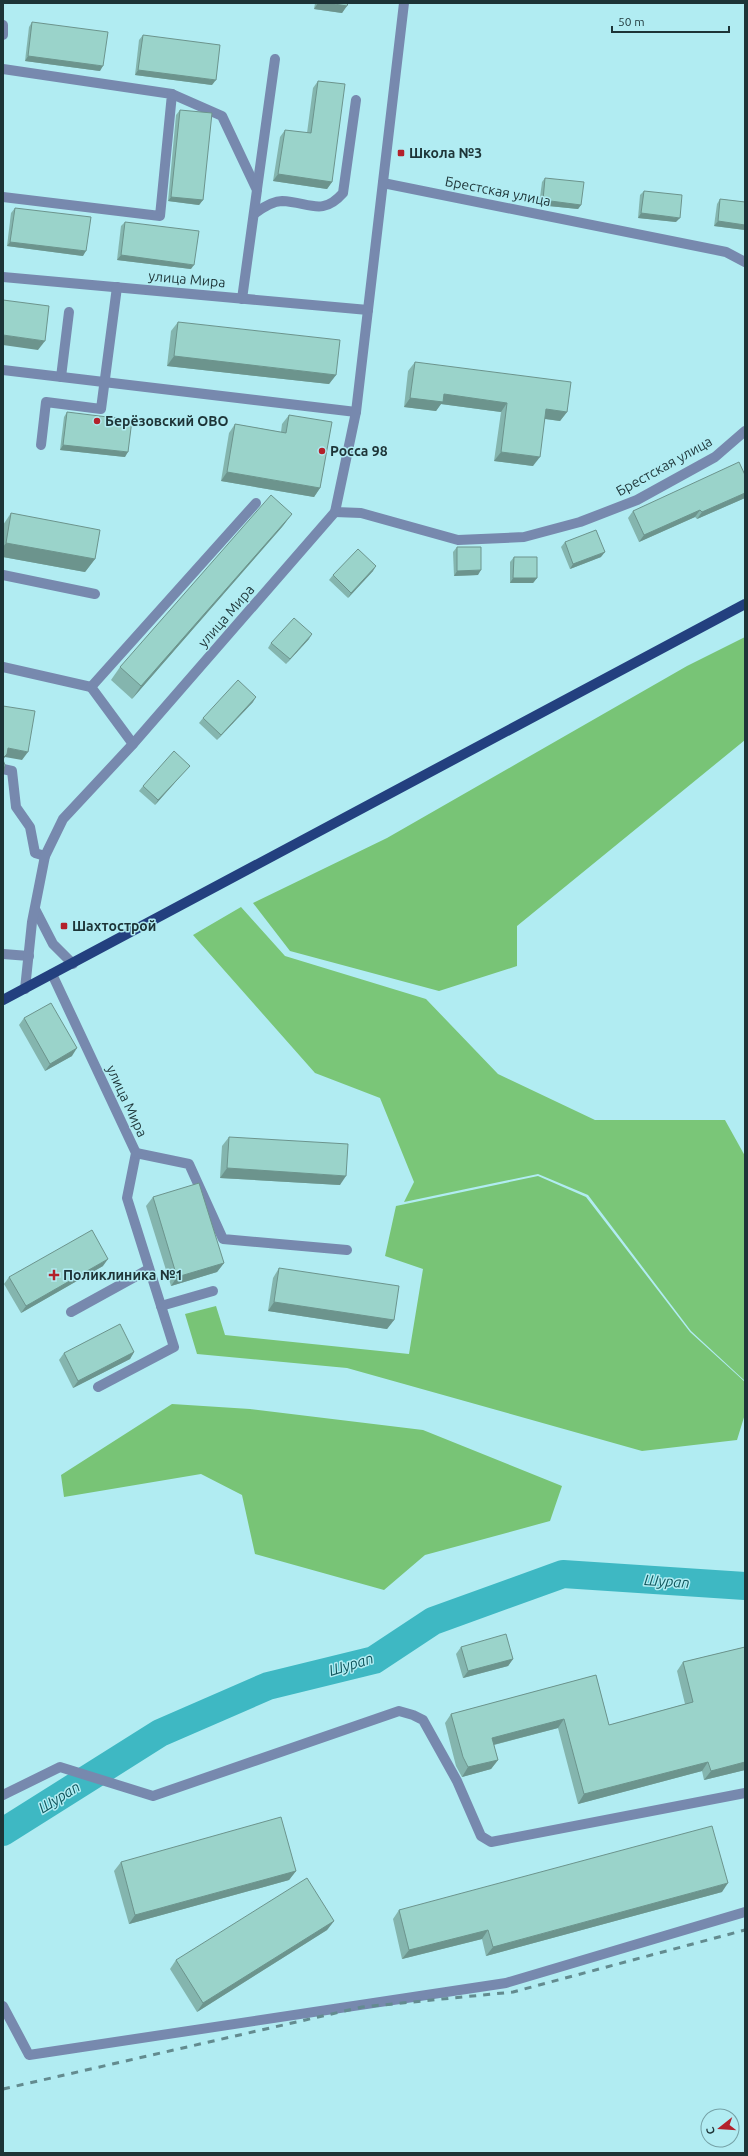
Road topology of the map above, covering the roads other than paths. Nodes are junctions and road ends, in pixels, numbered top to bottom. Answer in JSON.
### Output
{"nodes":[{"id":1,"x":404,"y":3,"type":"edge"},
{"id":2,"x":3,"y":25,"type":"edge"},
{"id":3,"x":3,"y":35,"type":"edge"},
{"id":4,"x":274,"y":58,"type":"dead end"},
{"id":5,"x":3,"y":68,"type":"edge"},
{"id":6,"x":172,"y":94,"type":"junction"},
{"id":7,"x":356,"y":100,"type":"dead end"},
{"id":8,"x":383,"y":183,"type":"junction"},
{"id":9,"x":257,"y":190,"type":"junction"},
{"id":10,"x":3,"y":197,"type":"edge"},
{"id":11,"x":254,"y":214,"type":"junction"},
{"id":12,"x":745,"y":262,"type":"edge"},
{"id":13,"x":3,"y":277,"type":"edge"},
{"id":14,"x":117,"y":287,"type":"junction"},
{"id":15,"x":242,"y":299,"type":"junction"},
{"id":16,"x":368,"y":310,"type":"junction"},
{"id":17,"x":69,"y":312,"type":"dead end"},
{"id":18,"x":3,"y":370,"type":"edge"},
{"id":19,"x":61,"y":377,"type":"junction"},
{"id":20,"x":104,"y":382,"type":"junction"},
{"id":21,"x":356,"y":412,"type":"junction"},
{"id":22,"x":745,"y":431,"type":"edge"},
{"id":23,"x":41,"y":445,"type":"dead end"},
{"id":24,"x":256,"y":503,"type":"dead end"},
{"id":25,"x":335,"y":512,"type":"junction"},
{"id":26,"x":3,"y":575,"type":"edge"},
{"id":27,"x":95,"y":594,"type":"dead end"},
{"id":28,"x":745,"y":604,"type":"edge"},
{"id":29,"x":3,"y":667,"type":"edge"},
{"id":30,"x":91,"y":687,"type":"junction"},
{"id":31,"x":133,"y":744,"type":"junction"},
{"id":32,"x":3,"y":770,"type":"edge"},
{"id":33,"x":45,"y":856,"type":"junction"},
{"id":34,"x":35,"y":909,"type":"junction"},
{"id":35,"x":3,"y":954,"type":"edge"},
{"id":36,"x":29,"y":956,"type":"junction"},
{"id":37,"x":73,"y":964,"type":"junction"},
{"id":38,"x":52,"y":974,"type":"junction"},
{"id":39,"x":25,"y":989,"type":"junction"},
{"id":40,"x":3,"y":1000,"type":"edge"},
{"id":41,"x":136,"y":1153,"type":"junction"},
{"id":42,"x":347,"y":1250,"type":"dead end"},
{"id":43,"x":149,"y":1269,"type":"junction"},
{"id":44,"x":213,"y":1291,"type":"dead end"},
{"id":45,"x":161,"y":1306,"type":"junction"},
{"id":46,"x":71,"y":1312,"type":"dead end"},
{"id":47,"x":98,"y":1388,"type":"dead end"},
{"id":48,"x":745,"y":1793,"type":"edge"},
{"id":49,"x":3,"y":1795,"type":"edge"},
{"id":50,"x":745,"y":1912,"type":"edge"},
{"id":51,"x":3,"y":2006,"type":"edge"}],
"edges":[{"from":1,"to":8,"type":"street","name":"улица Мира"},
{"from":2,"to":3,"type":"street"},
{"from":4,"to":9,"type":"street"},
{"from":5,"to":6,"type":"street"},
{"from":6,"to":9,"type":"street"},
{"from":6,"to":10,"type":"street"},
{"from":7,"to":11,"type":"street"},
{"from":8,"to":12,"type":"street","name":"Брестская улица"},
{"from":8,"to":16,"type":"street","name":"улица Мира"},
{"from":9,"to":11,"type":"street"},
{"from":11,"to":15,"type":"street"},
{"from":13,"to":14,"type":"street","name":"улица Мира"},
{"from":14,"to":15,"type":"street","name":"улица Мира"},
{"from":14,"to":20,"type":"street"},
{"from":15,"to":16,"type":"street","name":"улица Мира"},
{"from":16,"to":21,"type":"street","name":"улица Мира"},
{"from":17,"to":19,"type":"street"},
{"from":18,"to":19,"type":"street"},
{"from":19,"to":20,"type":"street"},
{"from":20,"to":21,"type":"street"},
{"from":20,"to":23,"type":"street"},
{"from":21,"to":25,"type":"street","name":"улица Мира"},
{"from":22,"to":25,"type":"street","name":"Брестская улица"},
{"from":24,"to":30,"type":"street"},
{"from":25,"to":31,"type":"street","name":"улица Мира"},
{"from":26,"to":27,"type":"street"},
{"from":28,"to":37,"type":"main road"},
{"from":29,"to":30,"type":"street"},
{"from":30,"to":31,"type":"street"},
{"from":31,"to":33,"type":"street","name":"улица Мира"},
{"from":32,"to":33,"type":"street"},
{"from":33,"to":34,"type":"street","name":"улица Мира"},
{"from":34,"to":36,"type":"street","name":"улица Мира"},
{"from":34,"to":37,"type":"street"},
{"from":35,"to":36,"type":"street"},
{"from":36,"to":39,"type":"street","name":"улица Мира"},
{"from":37,"to":38,"type":"main road"},
{"from":38,"to":39,"type":"main road"},
{"from":38,"to":41,"type":"street","name":"улица Мира"},
{"from":39,"to":40,"type":"main road"},
{"from":41,"to":42,"type":"street"},
{"from":41,"to":43,"type":"street","name":"улица Мира"},
{"from":43,"to":45,"type":"street","name":"улица Мира"},
{"from":43,"to":46,"type":"street"},
{"from":44,"to":45,"type":"street"},
{"from":45,"to":47,"type":"street","name":"улица Мира"},
{"from":48,"to":49,"type":"street"},
{"from":50,"to":51,"type":"street"}]}
